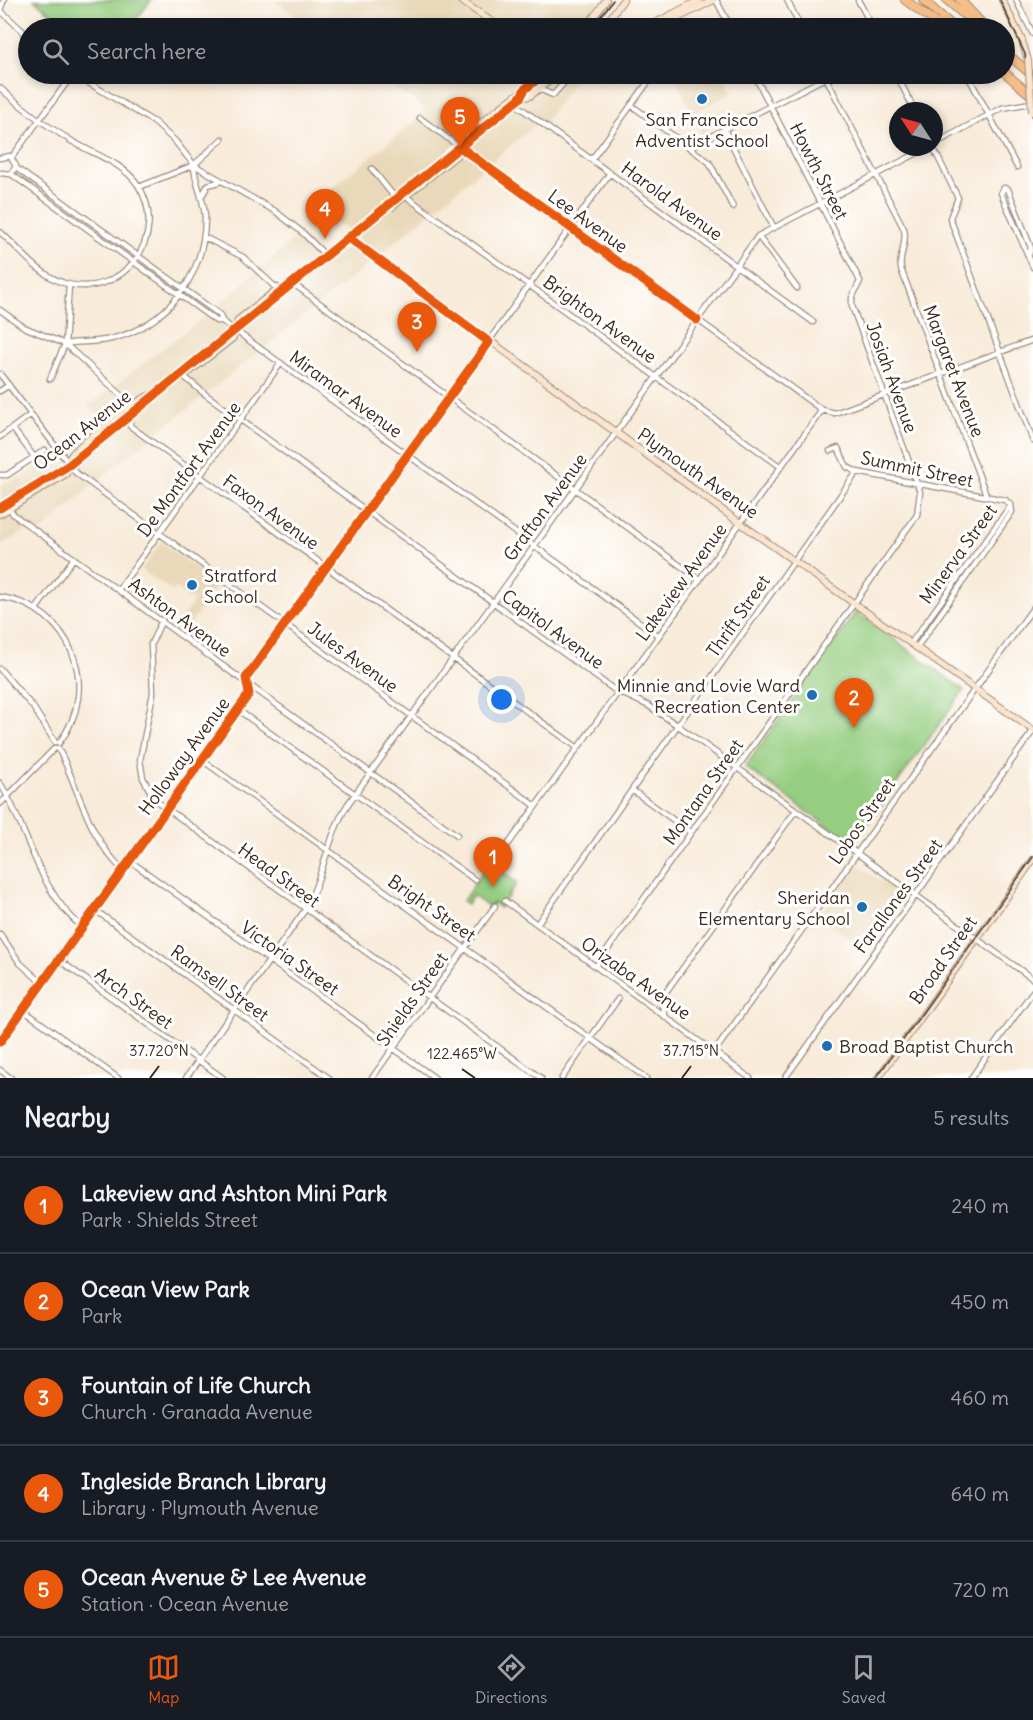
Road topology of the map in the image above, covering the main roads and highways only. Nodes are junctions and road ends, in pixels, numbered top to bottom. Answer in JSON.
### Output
{"nodes":[{"id":1,"x":460,"y":0,"type":"edge"},
{"id":2,"x":606,"y":0,"type":"edge"},
{"id":3,"x":623,"y":0,"type":"edge"},
{"id":4,"x":700,"y":0,"type":"edge"},
{"id":5,"x":715,"y":0,"type":"edge"},
{"id":6,"x":905,"y":0,"type":"edge"},
{"id":7,"x":923,"y":0,"type":"edge"},
{"id":8,"x":947,"y":0,"type":"edge"},
{"id":9,"x":960,"y":0,"type":"edge"},
{"id":10,"x":1002,"y":0,"type":"edge"},
{"id":11,"x":486,"y":18,"type":"edge"},
{"id":12,"x":593,"y":18,"type":"edge"},
{"id":13,"x":610,"y":18,"type":"edge"},
{"id":14,"x":665,"y":18,"type":"edge"},
{"id":15,"x":678,"y":18,"type":"edge"},
{"id":16,"x":929,"y":18,"type":"edge"},
{"id":17,"x":944,"y":18,"type":"edge"},
{"id":18,"x":968,"y":18,"type":"edge"},
{"id":19,"x":977,"y":18,"type":"edge"},
{"id":20,"x":1011,"y":18,"type":"edge"},
{"id":21,"x":1015,"y":26,"type":"edge"},
{"id":22,"x":1015,"y":60,"type":"edge"},
{"id":23,"x":1033,"y":76,"type":"edge"},
{"id":24,"x":1015,"y":82,"type":"edge"},
{"id":25,"x":531,"y":84,"type":"edge"},
{"id":26,"x":545,"y":84,"type":"edge"},
{"id":27,"x":525,"y":89,"type":"junction"},
{"id":28,"x":520,"y":98,"type":"junction"},
{"id":29,"x":1032,"y":100,"type":"edge"},
{"id":30,"x":1033,"y":114,"type":"edge"},
{"id":31,"x":460,"y":147,"type":"junction"},
{"id":32,"x":405,"y":195,"type":"junction"},
{"id":33,"x":382,"y":211,"type":"junction"},
{"id":34,"x":348,"y":238,"type":"junction"},
{"id":35,"x":5,"y":507,"type":"edge"},
{"id":36,"x":0,"y":513,"type":"edge"},
{"id":37,"x":1033,"y":730,"type":"edge"},
{"id":38,"x":1033,"y":860,"type":"edge"},
{"id":39,"x":878,"y":1078,"type":"edge"}],
"edges":[{"from":1,"to":11,"type":"main road"},
{"from":2,"to":12,"type":"main road"},
{"from":3,"to":13,"type":"main road"},
{"from":4,"to":14,"type":"main road"},
{"from":5,"to":15,"type":"main road"},
{"from":6,"to":16,"type":"highway"},
{"from":7,"to":17,"type":"highway"},
{"from":8,"to":18,"type":"highway"},
{"from":9,"to":19,"type":"highway"},
{"from":10,"to":20,"type":"main road","bridge":true},
{"from":21,"to":29,"type":"main road","bridge":true},
{"from":22,"to":23,"type":"highway"},
{"from":24,"to":29,"type":"highway"},
{"from":25,"to":27,"type":"main road","name":"Ocean Avenue"},
{"from":26,"to":28,"type":"main road","name":"Ocean Avenue"},
{"from":27,"to":28,"type":"main road","name":"Ocean Avenue"},
{"from":27,"to":31,"type":"main road","name":"Ocean Avenue"},
{"from":28,"to":31,"type":"main road","name":"Ocean Avenue"},
{"from":29,"to":30,"type":"main road","bridge":true},
{"from":31,"to":32,"type":"main road","name":"Ocean Avenue"},
{"from":32,"to":33,"type":"main road","name":"Ocean Avenue"},
{"from":32,"to":33,"type":"main road","name":"Ocean Avenue"},
{"from":33,"to":34,"type":"main road","name":"Ocean Avenue"},
{"from":34,"to":35,"type":"main road","name":"Ocean Avenue"},
{"from":34,"to":37,"type":"main road","name":"Plymouth Avenue"},
{"from":35,"to":36,"type":"main road","name":"Ocean Avenue"},
{"from":38,"to":39,"type":"main road","name":"Broad Street"}]}
